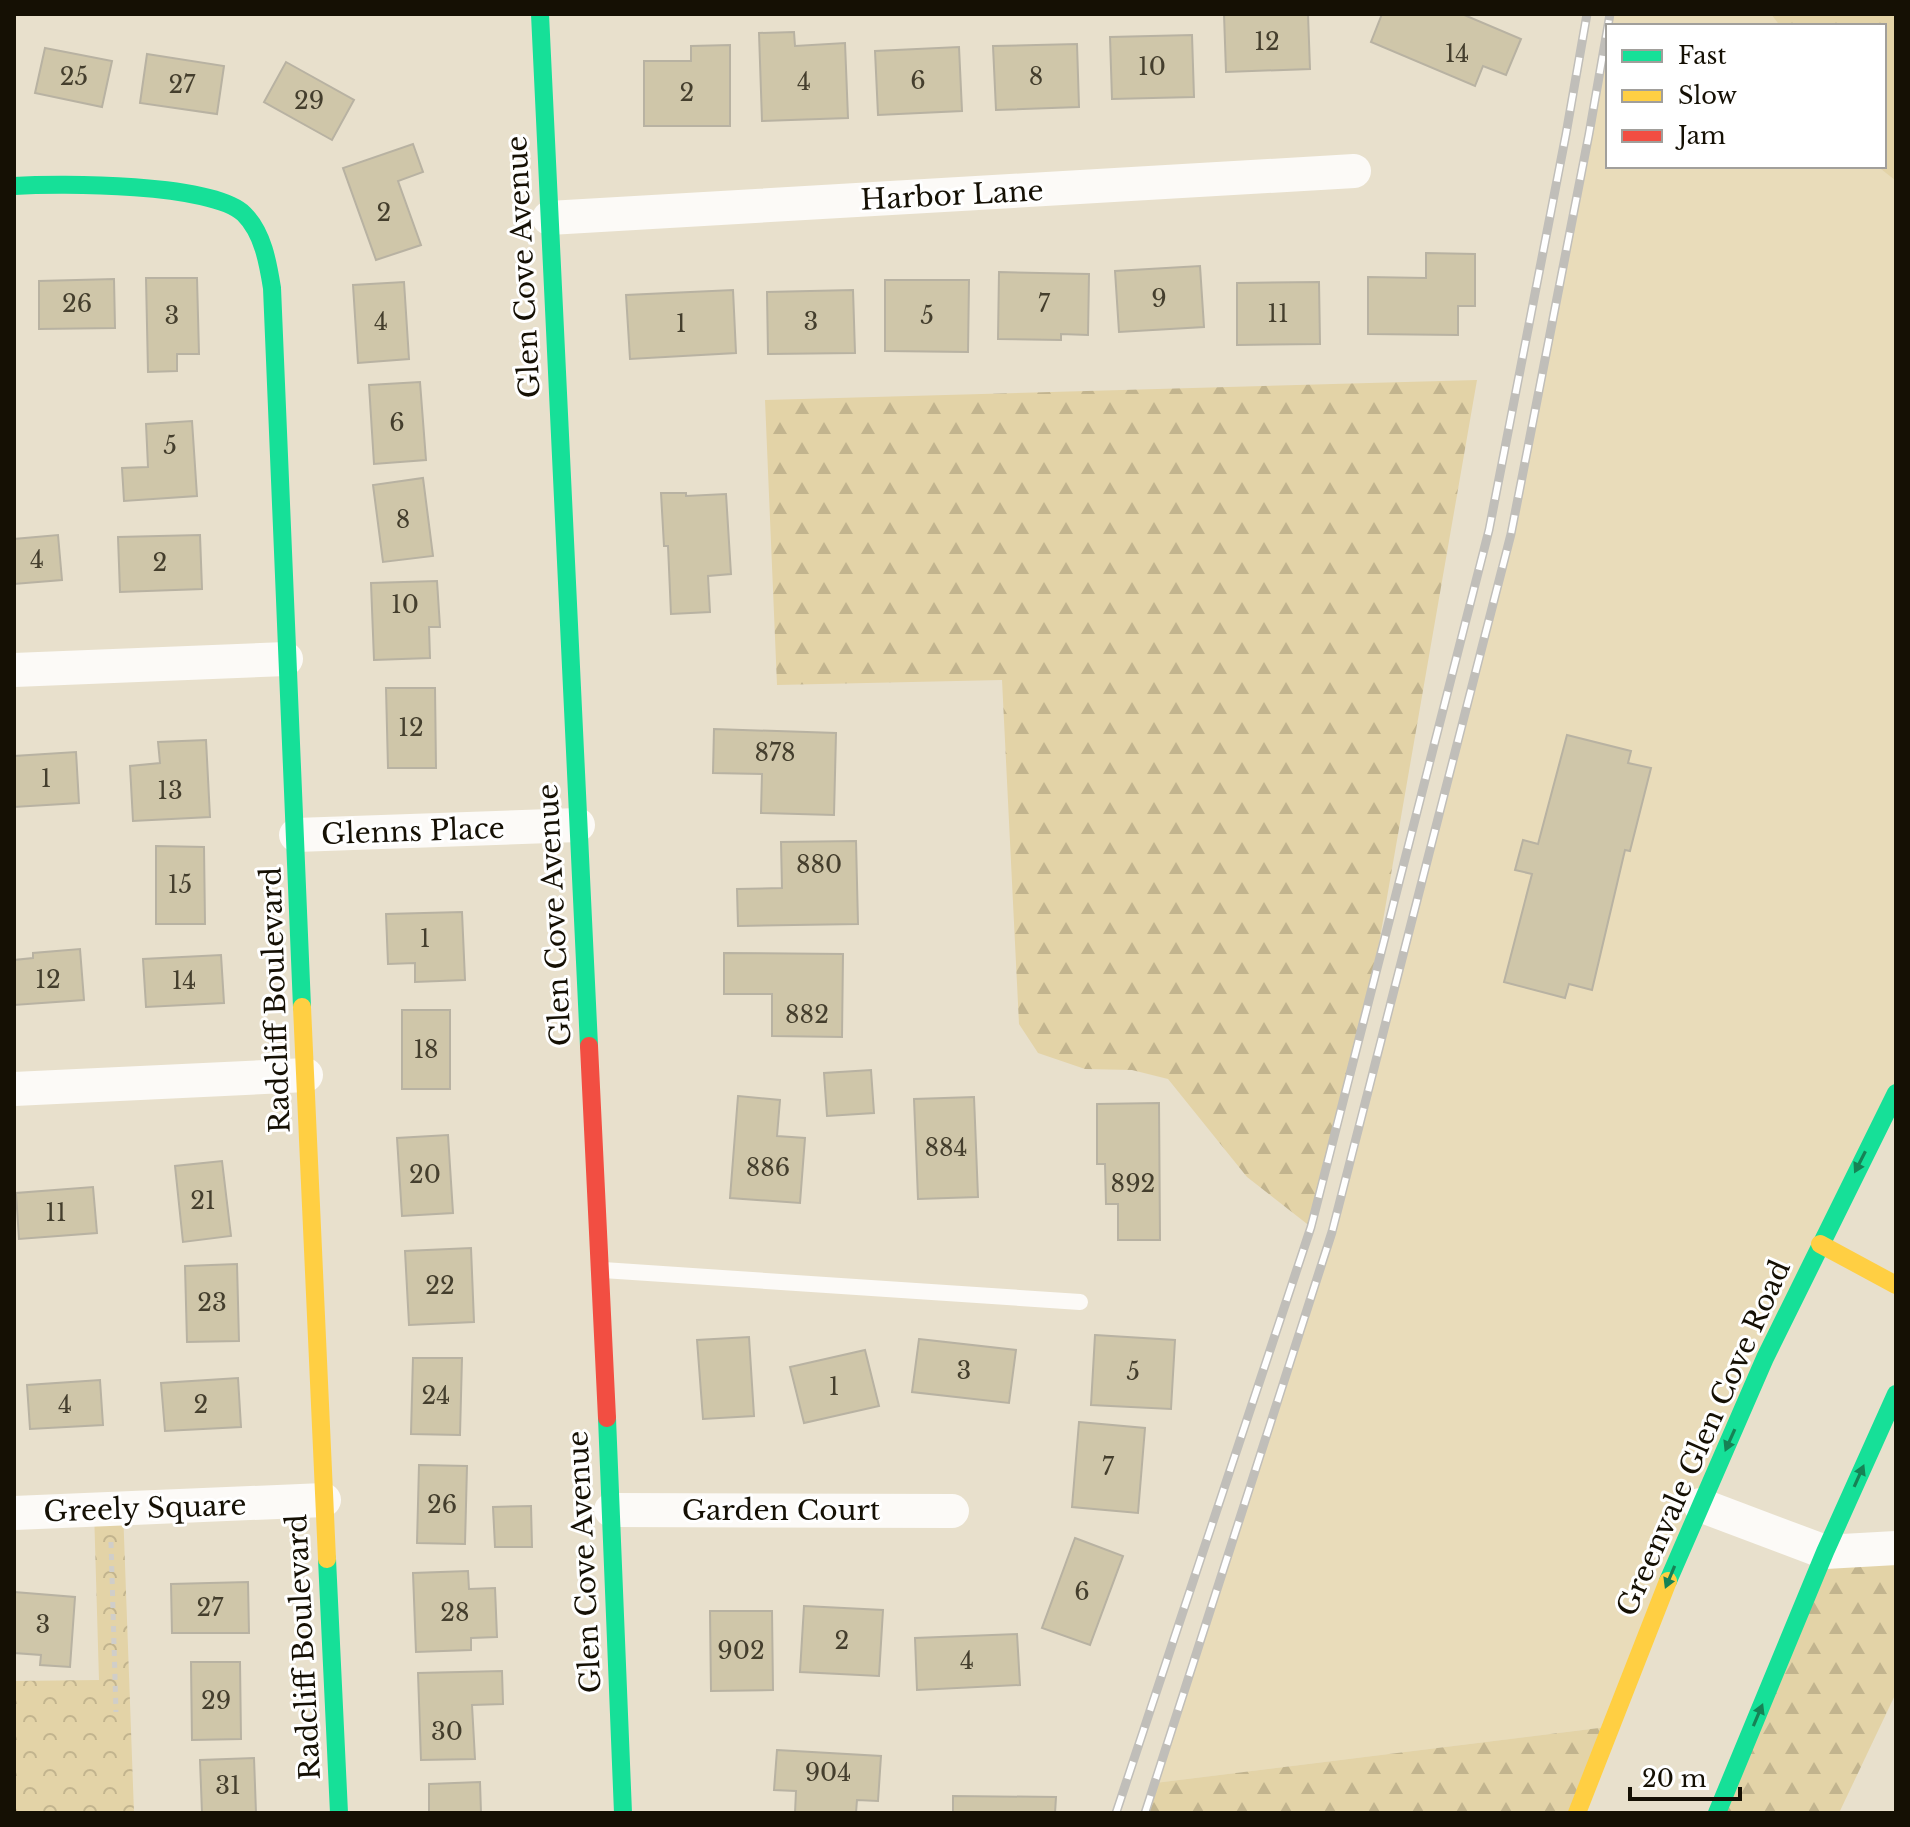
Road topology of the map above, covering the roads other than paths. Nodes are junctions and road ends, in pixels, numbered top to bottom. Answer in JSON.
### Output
{"nodes":[{"id":1,"x":540,"y":14,"type":"edge"},
{"id":2,"x":1354,"y":171,"type":"dead end"},
{"id":3,"x":14,"y":186,"type":"edge"},
{"id":4,"x":549,"y":218,"type":"junction"},
{"id":5,"x":286,"y":659,"type":"junction"},
{"id":6,"x":14,"y":670,"type":"edge"},
{"id":7,"x":578,"y":825,"type":"junction"},
{"id":8,"x":296,"y":835,"type":"junction"},
{"id":9,"x":306,"y":1075,"type":"junction"},
{"id":10,"x":14,"y":1089,"type":"edge"},
{"id":11,"x":1896,"y":1093,"type":"edge"},
{"id":12,"x":1820,"y":1244,"type":"junction"},
{"id":13,"x":598,"y":1270,"type":"junction"},
{"id":14,"x":1896,"y":1285,"type":"edge"},
{"id":15,"x":1080,"y":1302,"type":"dead end"},
{"id":16,"x":1896,"y":1394,"type":"edge"},
{"id":17,"x":324,"y":1500,"type":"junction"},
{"id":18,"x":1700,"y":1505,"type":"junction"},
{"id":19,"x":611,"y":1510,"type":"junction"},
{"id":20,"x":952,"y":1511,"type":"dead end"},
{"id":21,"x":14,"y":1513,"type":"edge"},
{"id":22,"x":1896,"y":1548,"type":"edge"},
{"id":23,"x":1825,"y":1552,"type":"junction"},
{"id":24,"x":339,"y":1813,"type":"edge"},
{"id":25,"x":623,"y":1813,"type":"edge"},
{"id":26,"x":1577,"y":1813,"type":"edge"},
{"id":27,"x":1717,"y":1813,"type":"edge"}],
"edges":[{"from":1,"to":4,"type":"main road","name":"Glen Cove Avenue"},
{"from":2,"to":4,"type":"street","name":"Harbor Lane"},
{"from":3,"to":5,"type":"main road","name":"Radcliff Boulevard"},
{"from":4,"to":7,"type":"main road","name":"Glen Cove Avenue"},
{"from":5,"to":6,"type":"street"},
{"from":5,"to":8,"type":"main road","name":"Radcliff Boulevard"},
{"from":7,"to":8,"type":"street","name":"Glenns Place"},
{"from":7,"to":13,"type":"main road","name":"Glen Cove Avenue"},
{"from":8,"to":9,"type":"main road","name":"Radcliff Boulevard"},
{"from":9,"to":10,"type":"street"},
{"from":9,"to":17,"type":"main road","name":"Radcliff Boulevard"},
{"from":11,"to":12,"type":"main road","name":"Greenvale Glen Cove Road","one_way":true},
{"from":12,"to":14,"type":"main road"},
{"from":12,"to":18,"type":"main road","name":"Greenvale Glen Cove Road","one_way":true},
{"from":13,"to":15,"type":"lane"},
{"from":13,"to":19,"type":"main road","name":"Glen Cove Avenue"},
{"from":23,"to":16,"type":"main road","one_way":true},
{"from":17,"to":21,"type":"street","name":"Greely Square"},
{"from":17,"to":24,"type":"main road","name":"Radcliff Boulevard"},
{"from":18,"to":23,"type":"street"},
{"from":18,"to":26,"type":"main road","name":"Greenvale Glen Cove Road","one_way":true},
{"from":19,"to":20,"type":"street","name":"Garden Court"},
{"from":19,"to":25,"type":"main road","name":"Glen Cove Avenue"},
{"from":22,"to":23,"type":"street"},
{"from":27,"to":23,"type":"main road","one_way":true}]}
